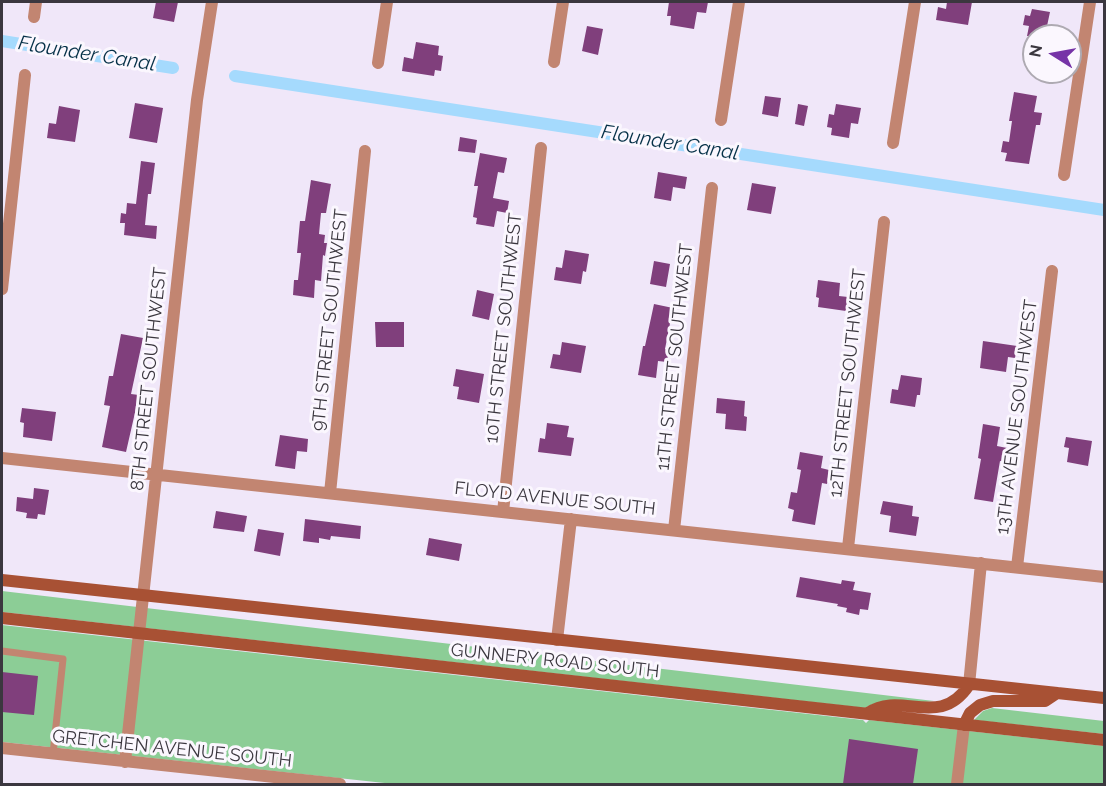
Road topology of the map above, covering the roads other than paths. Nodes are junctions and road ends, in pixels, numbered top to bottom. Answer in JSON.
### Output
{"nodes":[{"id":1,"x":36,"y":2,"type":"edge"},
{"id":2,"x":212,"y":2,"type":"edge"},
{"id":3,"x":387,"y":2,"type":"edge"},
{"id":4,"x":563,"y":2,"type":"edge"},
{"id":5,"x":740,"y":2,"type":"edge"},
{"id":6,"x":915,"y":2,"type":"edge"},
{"id":7,"x":1090,"y":2,"type":"edge"},
{"id":8,"x":34,"y":17,"type":"dead end"},
{"id":9,"x":554,"y":62,"type":"dead end"},
{"id":10,"x":378,"y":63,"type":"dead end"},
{"id":11,"x":25,"y":75,"type":"dead end"},
{"id":12,"x":721,"y":120,"type":"dead end"},
{"id":13,"x":893,"y":143,"type":"dead end"},
{"id":14,"x":541,"y":148,"type":"dead end"},
{"id":15,"x":365,"y":150,"type":"dead end"},
{"id":16,"x":1064,"y":175,"type":"dead end"},
{"id":17,"x":712,"y":188,"type":"dead end"},
{"id":18,"x":884,"y":222,"type":"dead end"},
{"id":19,"x":1052,"y":271,"type":"dead end"},
{"id":20,"x":2,"y":289,"type":"edge"},
{"id":21,"x":2,"y":458,"type":"edge"},
{"id":22,"x":157,"y":474,"type":"junction"},
{"id":23,"x":330,"y":493,"type":"junction"},
{"id":24,"x":503,"y":512,"type":"junction"},
{"id":25,"x":572,"y":519,"type":"junction"},
{"id":26,"x":674,"y":530,"type":"junction"},
{"id":27,"x":848,"y":548,"type":"junction"},
{"id":28,"x":981,"y":563,"type":"junction"},
{"id":29,"x":1017,"y":567,"type":"junction"},
{"id":30,"x":1104,"y":577,"type":"edge"},
{"id":31,"x":2,"y":580,"type":"edge"},
{"id":32,"x":144,"y":596,"type":"junction"},
{"id":33,"x":2,"y":618,"type":"edge"},
{"id":34,"x":140,"y":633,"type":"junction"},
{"id":35,"x":557,"y":640,"type":"junction"},
{"id":36,"x":2,"y":651,"type":"edge"},
{"id":37,"x":969,"y":685,"type":"junction"},
{"id":38,"x":1057,"y":693,"type":"junction"},
{"id":39,"x":1104,"y":698,"type":"edge"},
{"id":40,"x":867,"y":714,"type":"junction"},
{"id":41,"x":964,"y":725,"type":"junction"},
{"id":42,"x":1104,"y":740,"type":"edge"},
{"id":43,"x":2,"y":748,"type":"edge"},
{"id":44,"x":53,"y":754,"type":"junction"},
{"id":45,"x":125,"y":762,"type":"junction"},
{"id":46,"x":339,"y":784,"type":"edge"},
{"id":47,"x":957,"y":784,"type":"edge"}],
"edges":[{"from":1,"to":8,"type":"street"},
{"from":2,"to":22,"type":"street","name":"8TH STREET SOUTHWEST"},
{"from":3,"to":10,"type":"street"},
{"from":4,"to":9,"type":"street"},
{"from":5,"to":12,"type":"street"},
{"from":6,"to":13,"type":"street"},
{"from":7,"to":16,"type":"street"},
{"from":11,"to":20,"type":"street"},
{"from":14,"to":24,"type":"street","name":"10TH STREET SOUTHWEST"},
{"from":15,"to":23,"type":"street","name":"9TH STREET SOUTHWEST"},
{"from":17,"to":26,"type":"street","name":"11TH STREET SOUTHWEST"},
{"from":18,"to":27,"type":"street","name":"12TH STREET SOUTHWEST"},
{"from":19,"to":29,"type":"street","name":"13TH AVENUE SOUTHWEST"},
{"from":21,"to":22,"type":"street","name":"FLOYD AVENUE SOUTH"},
{"from":22,"to":23,"type":"street","name":"FLOYD AVENUE SOUTH"},
{"from":22,"to":32,"type":"street","name":"8TH STREET SOUTHWEST"},
{"from":23,"to":24,"type":"street","name":"FLOYD AVENUE SOUTH"},
{"from":24,"to":25,"type":"street","name":"FLOYD AVENUE SOUTH"},
{"from":25,"to":26,"type":"street","name":"FLOYD AVENUE SOUTH"},
{"from":25,"to":35,"type":"street"},
{"from":26,"to":27,"type":"street","name":"FLOYD AVENUE SOUTH"},
{"from":27,"to":28,"type":"street","name":"FLOYD AVENUE SOUTH"},
{"from":28,"to":29,"type":"street","name":"FLOYD AVENUE SOUTH"},
{"from":28,"to":37,"type":"street"},
{"from":29,"to":30,"type":"street","name":"FLOYD AVENUE SOUTH"},
{"from":31,"to":32,"type":"main road","name":"GUNNERY ROAD SOUTH"},
{"from":32,"to":34,"type":"street","name":"8TH STREET SOUTHWEST"},
{"from":32,"to":35,"type":"main road","name":"GUNNERY ROAD SOUTH"},
{"from":33,"to":34,"type":"main road","name":"GUNNERY ROAD SOUTH"},
{"from":34,"to":40,"type":"main road","name":"GUNNERY ROAD SOUTH"},
{"from":34,"to":45,"type":"street","name":"8TH STREET SOUTHWEST"},
{"from":35,"to":37,"type":"main road","name":"GUNNERY ROAD SOUTH"},
{"from":36,"to":44,"type":"lane"},
{"from":37,"to":38,"type":"main road","name":"GUNNERY ROAD SOUTH"},
{"from":37,"to":40,"type":"main road"},
{"from":38,"to":39,"type":"main road","name":"GUNNERY ROAD SOUTH"},
{"from":38,"to":41,"type":"main road"},
{"from":40,"to":41,"type":"main road","name":"GUNNERY ROAD SOUTH"},
{"from":41,"to":42,"type":"main road","name":"GUNNERY ROAD SOUTH"},
{"from":41,"to":47,"type":"street"},
{"from":43,"to":44,"type":"street","name":"GRETCHEN AVENUE SOUTH"},
{"from":44,"to":45,"type":"street","name":"GRETCHEN AVENUE SOUTH"},
{"from":45,"to":46,"type":"street","name":"GRETCHEN AVENUE SOUTH"}]}
